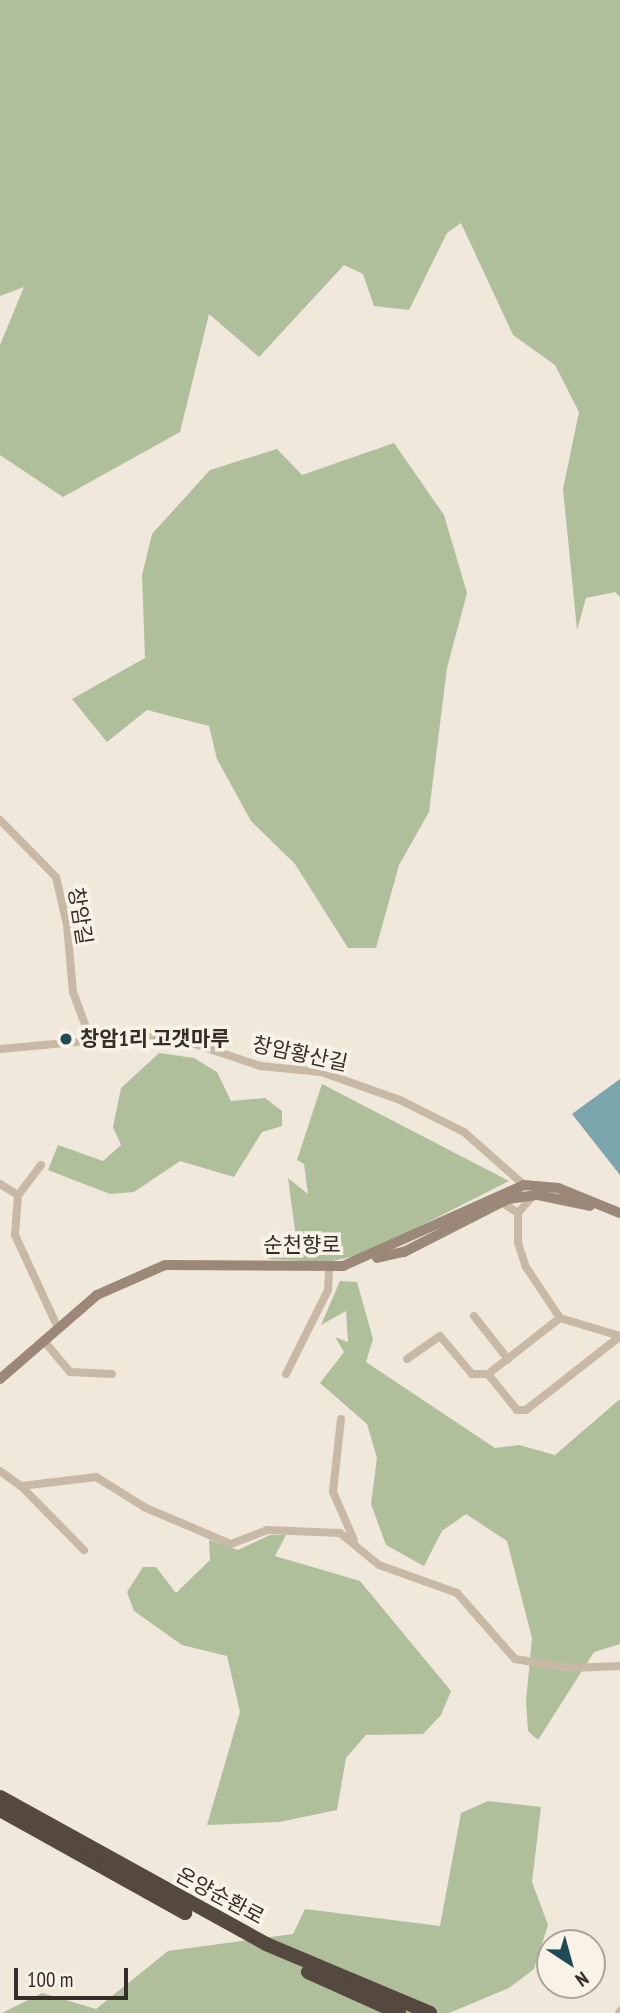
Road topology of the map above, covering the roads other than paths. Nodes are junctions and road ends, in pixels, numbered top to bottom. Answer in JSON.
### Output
{"nodes":[{"id":1,"x":0,"y":820,"type":"edge"},
{"id":2,"x":90,"y":1038,"type":"junction"},
{"id":3,"x":0,"y":1049,"type":"edge"},
{"id":4,"x":41,"y":1165,"type":"dead end"},
{"id":5,"x":0,"y":1184,"type":"edge"},
{"id":6,"x":524,"y":1185,"type":"junction"},
{"id":7,"x":18,"y":1195,"type":"junction"},
{"id":8,"x":538,"y":1195,"type":"junction"},
{"id":9,"x":495,"y":1204,"type":"junction"},
{"id":10,"x":615,"y":1211,"type":"edge"},
{"id":11,"x":518,"y":1213,"type":"junction"},
{"id":12,"x":360,"y":1261,"type":"junction"},
{"id":13,"x":329,"y":1268,"type":"junction"},
{"id":14,"x":474,"y":1316,"type":"dead end"},
{"id":15,"x":561,"y":1318,"type":"junction"},
{"id":16,"x":58,"y":1328,"type":"junction"},
{"id":17,"x":620,"y":1337,"type":"edge"},
{"id":18,"x":44,"y":1341,"type":"junction"},
{"id":19,"x":407,"y":1359,"type":"dead end"},
{"id":20,"x":508,"y":1359,"type":"junction"},
{"id":21,"x":112,"y":1374,"type":"dead end"},
{"id":22,"x":286,"y":1374,"type":"dead end"},
{"id":23,"x":488,"y":1374,"type":"junction"},
{"id":24,"x":0,"y":1379,"type":"edge"},
{"id":25,"x":341,"y":1419,"type":"dead end"},
{"id":26,"x":0,"y":1471,"type":"edge"},
{"id":27,"x":21,"y":1486,"type":"junction"},
{"id":28,"x":354,"y":1540,"type":"junction"},
{"id":29,"x":84,"y":1550,"type":"dead end"},
{"id":30,"x":620,"y":1666,"type":"edge"},
{"id":31,"x":0,"y":1797,"type":"edge"},
{"id":32,"x":0,"y":1810,"type":"edge"},
{"id":33,"x":399,"y":2013,"type":"edge"},
{"id":34,"x":430,"y":2013,"type":"edge"}],
"edges":[{"from":1,"to":2,"type":"street","name":"창암길"},
{"from":2,"to":3,"type":"street","name":"창암황산길"},
{"from":2,"to":6,"type":"street","name":"창암황산길"},
{"from":4,"to":7,"type":"street"},
{"from":5,"to":7,"type":"street"},
{"from":6,"to":10,"type":"main road"},
{"from":6,"to":12,"type":"main road","name":"순천향로"},
{"from":7,"to":16,"type":"street"},
{"from":8,"to":9,"type":"main road"},
{"from":8,"to":10,"type":"main road"},
{"from":8,"to":11,"type":"street"},
{"from":9,"to":11,"type":"street"},
{"from":9,"to":12,"type":"main road"},
{"from":11,"to":15,"type":"street"},
{"from":12,"to":13,"type":"main road","name":"순천향로"},
{"from":13,"to":16,"type":"main road","name":"순천향로"},
{"from":13,"to":22,"type":"street"},
{"from":14,"to":20,"type":"street"},
{"from":15,"to":17,"type":"street"},
{"from":15,"to":20,"type":"street"},
{"from":16,"to":18,"type":"main road","name":"순천향로"},
{"from":17,"to":23,"type":"street"},
{"from":18,"to":21,"type":"street"},
{"from":18,"to":24,"type":"main road","name":"순천향로"},
{"from":19,"to":23,"type":"street"},
{"from":20,"to":23,"type":"street"},
{"from":25,"to":28,"type":"street"},
{"from":26,"to":27,"type":"street"},
{"from":27,"to":28,"type":"street"},
{"from":27,"to":29,"type":"street"},
{"from":28,"to":30,"type":"street"},
{"from":31,"to":34,"type":"highway","name":"온양순환로"},
{"from":32,"to":33,"type":"highway","name":"온양순환로"}]}
